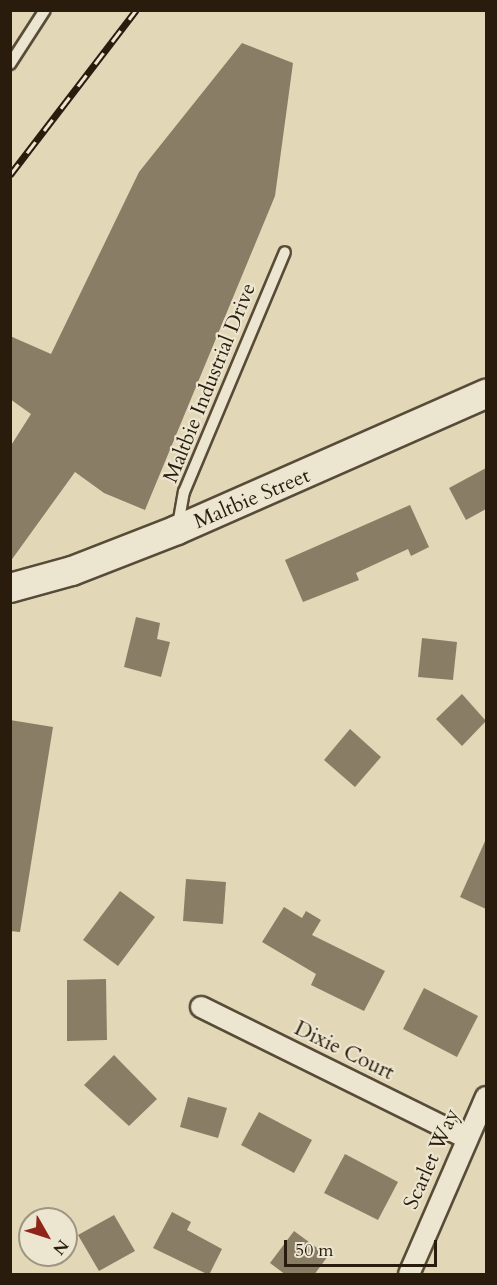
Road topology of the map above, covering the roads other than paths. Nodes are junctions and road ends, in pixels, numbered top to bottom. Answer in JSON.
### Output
{"nodes":[{"id":1,"x":45,"y":10,"type":"edge"},
{"id":2,"x":10,"y":64,"type":"edge"},
{"id":3,"x":285,"y":252,"type":"dead end"},
{"id":4,"x":486,"y":394,"type":"edge"},
{"id":5,"x":177,"y":530,"type":"junction"},
{"id":6,"x":10,"y":588,"type":"edge"},
{"id":7,"x":201,"y":1007,"type":"dead end"},
{"id":8,"x":486,"y":1097,"type":"edge"},
{"id":9,"x":466,"y":1137,"type":"junction"},
{"id":10,"x":409,"y":1275,"type":"edge"}],
"edges":[{"from":1,"to":2,"type":"lane"},
{"from":3,"to":5,"type":"lane","name":"Maltbie Industrial Drive"},
{"from":4,"to":5,"type":"street","name":"Maltbie Street"},
{"from":5,"to":6,"type":"street","name":"Maltbie Street"},
{"from":7,"to":9,"type":"street","name":"Dixie Court"},
{"from":8,"to":9,"type":"street","name":"Scarlet Way"},
{"from":9,"to":10,"type":"street","name":"Scarlet Way"}]}
